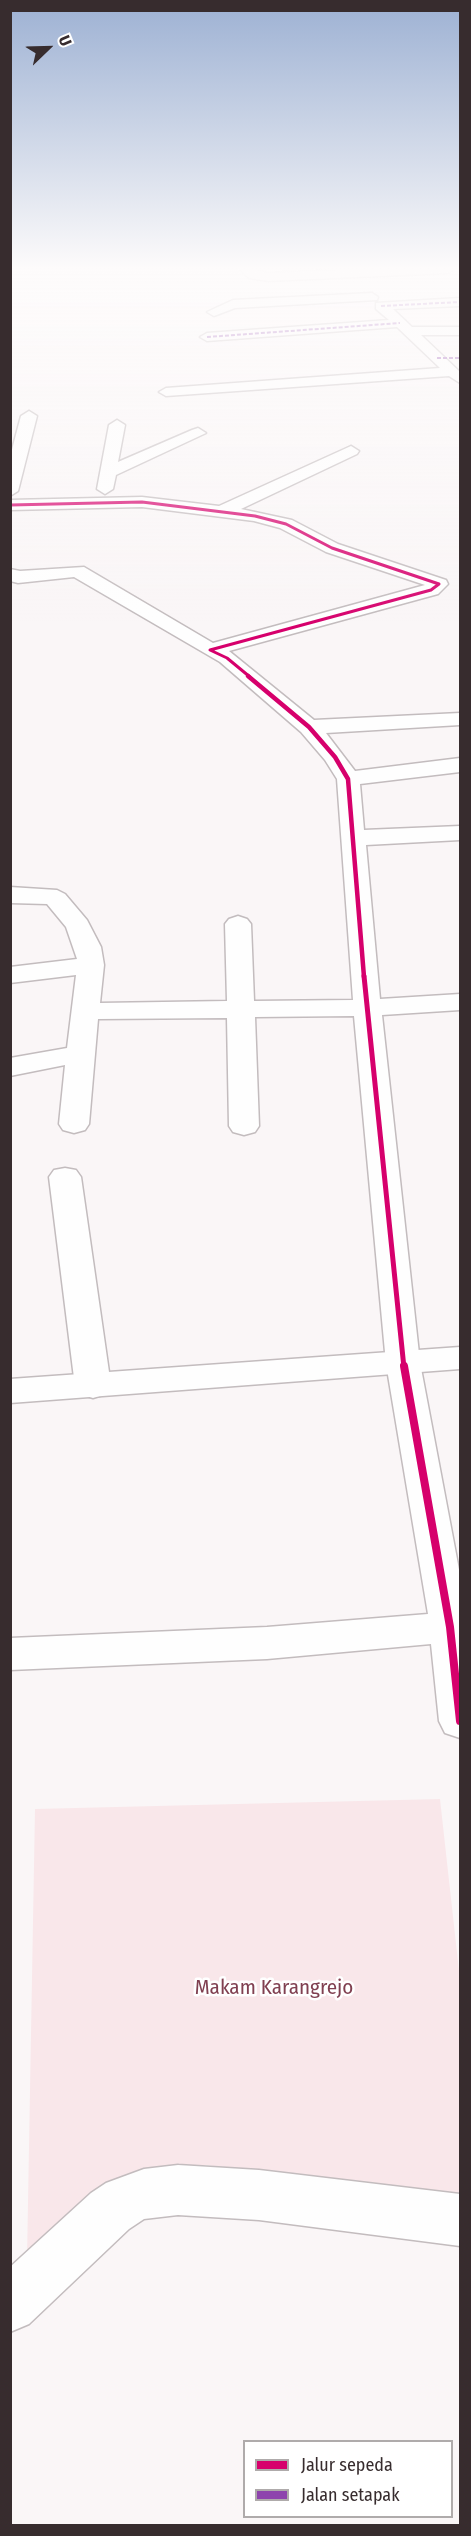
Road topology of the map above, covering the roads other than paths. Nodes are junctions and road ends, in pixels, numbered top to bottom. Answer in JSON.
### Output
{"nodes":[{"id":1,"x":250,"y":387,"type":"edge"},
{"id":2,"x":166,"y":392,"type":"dead end"},
{"id":3,"x":29,"y":416,"type":"dead end"},
{"id":4,"x":117,"y":425,"type":"dead end"},
{"id":5,"x":198,"y":433,"type":"dead end"},
{"id":6,"x":351,"y":451,"type":"dead end"},
{"id":7,"x":110,"y":472,"type":"junction"},
{"id":8,"x":10,"y":491,"type":"edge"},
{"id":9,"x":101,"y":502,"type":"junction"},
{"id":10,"x":10,"y":505,"type":"edge"},
{"id":11,"x":223,"y":511,"type":"junction"},
{"id":12,"x":10,"y":574,"type":"edge"},
{"id":13,"x":450,"y":581,"type":"edge"},
{"id":14,"x":210,"y":650,"type":"junction"},
{"id":15,"x":460,"y":718,"type":"edge"},
{"id":16,"x":309,"y":727,"type":"junction"},
{"id":17,"x":460,"y":765,"type":"edge"},
{"id":18,"x":348,"y":779,"type":"junction"},
{"id":19,"x":460,"y":833,"type":"edge"},
{"id":20,"x":352,"y":838,"type":"junction"},
{"id":21,"x":10,"y":895,"type":"edge"},
{"id":22,"x":238,"y":924,"type":"dead end"},
{"id":23,"x":91,"y":965,"type":"junction"},
{"id":24,"x":10,"y":975,"type":"edge"},
{"id":25,"x":460,"y":1002,"type":"edge"},
{"id":26,"x":368,"y":1008,"type":"junction"},
{"id":27,"x":242,"y":1010,"type":"junction"},
{"id":28,"x":85,"y":1011,"type":"junction"},
{"id":29,"x":81,"y":1054,"type":"junction"},
{"id":30,"x":10,"y":1067,"type":"edge"},
{"id":31,"x":74,"y":1124,"type":"dead end"},
{"id":32,"x":244,"y":1126,"type":"dead end"},
{"id":33,"x":65,"y":1178,"type":"dead end"},
{"id":34,"x":460,"y":1358,"type":"edge"},
{"id":35,"x":403,"y":1363,"type":"junction"},
{"id":36,"x":93,"y":1386,"type":"junction"},
{"id":37,"x":10,"y":1391,"type":"edge"},
{"id":38,"x":450,"y":1627,"type":"junction"},
{"id":39,"x":10,"y":1654,"type":"edge"},
{"id":40,"x":460,"y":1721,"type":"edge"},
{"id":41,"x":460,"y":2220,"type":"edge"},
{"id":42,"x":10,"y":2305,"type":"edge"}],
"edges":[{"from":1,"to":2,"type":"street"},
{"from":3,"to":8,"type":"street"},
{"from":4,"to":7,"type":"street"},
{"from":5,"to":7,"type":"street"},
{"from":6,"to":11,"type":"street"},
{"from":7,"to":9,"type":"street"},
{"from":9,"to":10,"type":"street"},
{"from":9,"to":11,"type":"street"},
{"from":11,"to":13,"type":"street"},
{"from":12,"to":14,"type":"street"},
{"from":13,"to":14,"type":"street"},
{"from":14,"to":16,"type":"street"},
{"from":15,"to":16,"type":"street"},
{"from":16,"to":18,"type":"street"},
{"from":17,"to":18,"type":"street"},
{"from":18,"to":20,"type":"street"},
{"from":19,"to":20,"type":"street"},
{"from":20,"to":26,"type":"street"},
{"from":21,"to":23,"type":"street"},
{"from":22,"to":27,"type":"street"},
{"from":23,"to":24,"type":"street"},
{"from":23,"to":28,"type":"street"},
{"from":25,"to":26,"type":"street"},
{"from":26,"to":27,"type":"street"},
{"from":26,"to":35,"type":"street"},
{"from":27,"to":28,"type":"street"},
{"from":27,"to":32,"type":"street"},
{"from":28,"to":29,"type":"street"},
{"from":29,"to":30,"type":"street"},
{"from":29,"to":31,"type":"street"},
{"from":33,"to":36,"type":"street"},
{"from":34,"to":35,"type":"street"},
{"from":35,"to":36,"type":"street"},
{"from":35,"to":38,"type":"street"},
{"from":36,"to":37,"type":"street"},
{"from":38,"to":39,"type":"street"},
{"from":38,"to":40,"type":"street"},
{"from":41,"to":42,"type":"street"}]}
